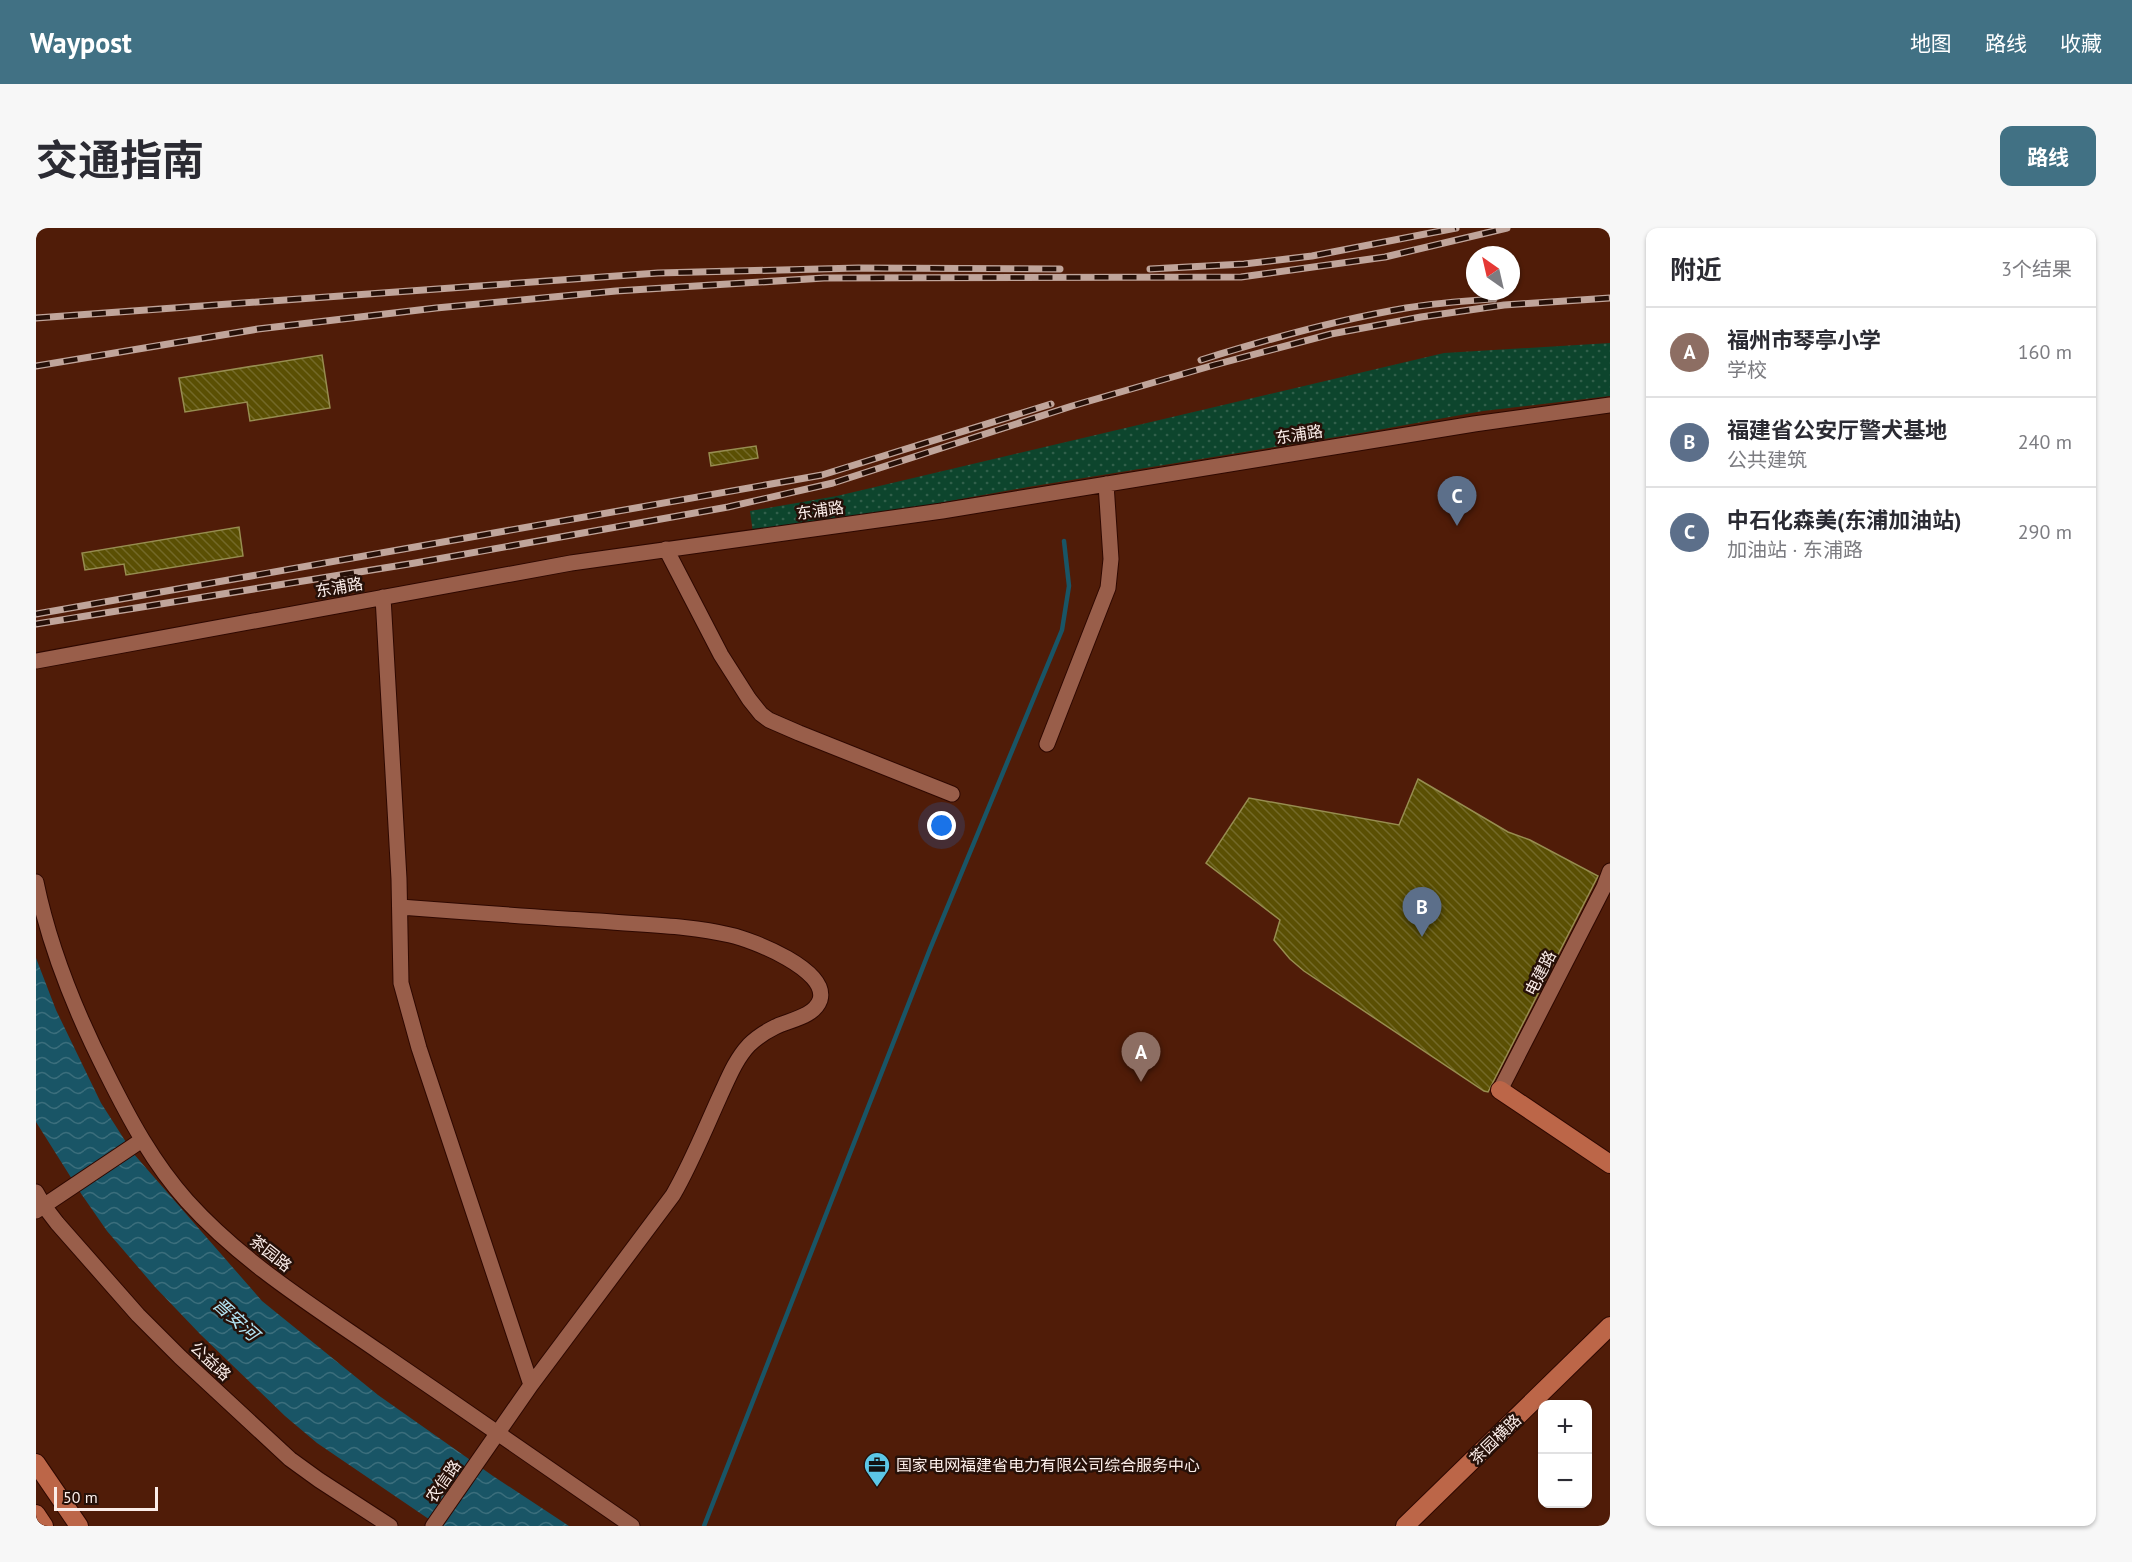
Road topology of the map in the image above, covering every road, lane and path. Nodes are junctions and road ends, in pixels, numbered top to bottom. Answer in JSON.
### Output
{"nodes":[{"id":1,"x":1610,"y":405,"type":"edge"},
{"id":2,"x":1106,"y":484,"type":"junction"},
{"id":3,"x":666,"y":549,"type":"junction"},
{"id":4,"x":383,"y":597,"type":"junction"},
{"id":5,"x":36,"y":661,"type":"edge"},
{"id":6,"x":1047,"y":744,"type":"dead end"},
{"id":7,"x":952,"y":795,"type":"dead end"},
{"id":8,"x":1610,"y":871,"type":"edge"},
{"id":9,"x":36,"y":882,"type":"edge"},
{"id":10,"x":1607,"y":889,"type":"edge"},
{"id":11,"x":400,"y":907,"type":"junction"},
{"id":12,"x":1500,"y":1090,"type":"joint"},
{"id":13,"x":142,"y":1140,"type":"junction"},
{"id":14,"x":1610,"y":1164,"type":"edge"},
{"id":15,"x":36,"y":1192,"type":"edge"},
{"id":16,"x":40,"y":1208,"type":"edge"},
{"id":17,"x":1610,"y":1326,"type":"edge"},
{"id":18,"x":531,"y":1385,"type":"junction"},
{"id":19,"x":498,"y":1433,"type":"junction"},
{"id":20,"x":36,"y":1463,"type":"edge"},
{"id":21,"x":36,"y":1514,"type":"edge"},
{"id":22,"x":44,"y":1526,"type":"edge"},
{"id":23,"x":79,"y":1526,"type":"edge"},
{"id":24,"x":390,"y":1526,"type":"edge"},
{"id":25,"x":433,"y":1526,"type":"edge"},
{"id":26,"x":632,"y":1526,"type":"edge"},
{"id":27,"x":1405,"y":1526,"type":"edge"}],
"edges":[{"from":1,"to":2,"type":"street","name":"东浦路"},
{"from":2,"to":3,"type":"street","name":"东浦路"},
{"from":2,"to":6,"type":"street"},
{"from":3,"to":4,"type":"street","name":"东浦路"},
{"from":3,"to":7,"type":"street"},
{"from":4,"to":5,"type":"street","name":"东浦路"},
{"from":4,"to":11,"type":"street"},
{"from":8,"to":10,"type":"street","name":"电建路"},
{"from":9,"to":13,"type":"street","name":"茶园路"},
{"from":10,"to":12,"type":"street","name":"电建路"},
{"from":11,"to":18,"type":"street"},
{"from":11,"to":18,"type":"street","name":"农信路"},
{"from":12,"to":14,"type":"main road"},
{"from":13,"to":16,"type":"street"},
{"from":13,"to":19,"type":"street","name":"茶园路"},
{"from":15,"to":16,"type":"street","name":"公益路"},
{"from":16,"to":24,"type":"street","name":"公益路"},
{"from":17,"to":27,"type":"main road","name":"茶园横路"},
{"from":18,"to":19,"type":"street","name":"农信路"},
{"from":19,"to":25,"type":"street","name":"农信路"},
{"from":19,"to":26,"type":"street","name":"茶园路"},
{"from":20,"to":23,"type":"main road"},
{"from":21,"to":22,"type":"main road"}]}
